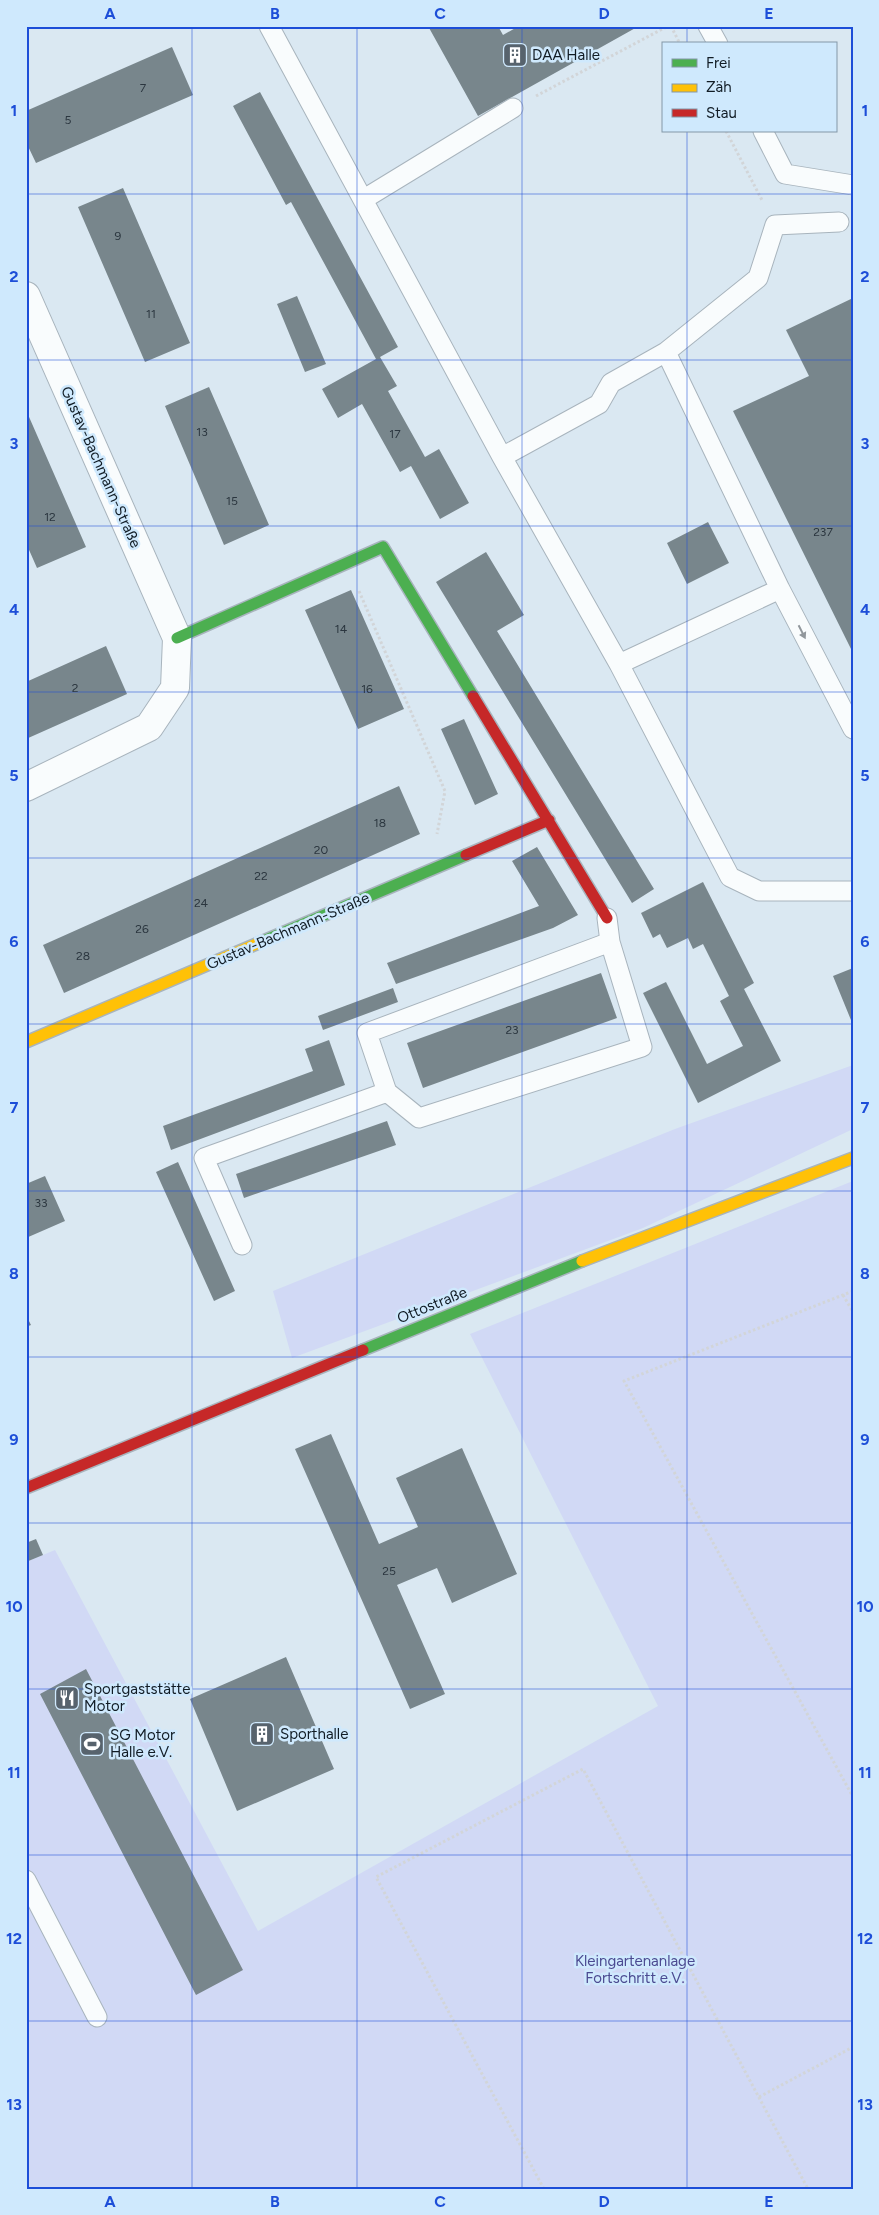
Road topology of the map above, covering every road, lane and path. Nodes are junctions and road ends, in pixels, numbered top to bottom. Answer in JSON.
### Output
{"nodes":[{"id":1,"x":269,"y":26,"type":"edge"},
{"id":2,"x":670,"y":26,"type":"edge"},
{"id":3,"x":708,"y":26,"type":"edge"},
{"id":4,"x":679,"y":42,"type":"edge"},
{"id":5,"x":717,"y":42,"type":"edge"},
{"id":6,"x":513,"y":108,"type":"joint"},
{"id":7,"x":727,"y":132,"type":"edge"},
{"id":8,"x":764,"y":132,"type":"edge"},
{"id":9,"x":853,"y":185,"type":"edge"},
{"id":10,"x":364,"y":199,"type":"junction"},
{"id":11,"x":839,"y":222,"type":"dead end"},
{"id":12,"x":775,"y":224,"type":"junction"},
{"id":13,"x":26,"y":296,"type":"edge"},
{"id":14,"x":666,"y":352,"type":"junction"},
{"id":15,"x":502,"y":457,"type":"junction"},
{"id":16,"x":347,"y":563,"type":"junction"},
{"id":17,"x":780,"y":589,"type":"junction"},
{"id":18,"x":177,"y":638,"type":"junction"},
{"id":19,"x":619,"y":664,"type":"junction"},
{"id":20,"x":853,"y":729,"type":"edge"},
{"id":21,"x":26,"y":787,"type":"edge"},
{"id":22,"x":549,"y":820,"type":"junction"},
{"id":23,"x":430,"y":870,"type":"junction"},
{"id":24,"x":853,"y":891,"type":"edge"},
{"id":25,"x":607,"y":918,"type":"joint"},
{"id":26,"x":610,"y":942,"type":"junction"},
{"id":27,"x":26,"y":1042,"type":"edge"},
{"id":28,"x":387,"y":1092,"type":"junction"},
{"id":29,"x":853,"y":1158,"type":"edge"},
{"id":30,"x":242,"y":1245,"type":"dead end"},
{"id":31,"x":853,"y":1291,"type":"edge"},
{"id":32,"x":843,"y":1294,"type":"junction"},
{"id":33,"x":853,"y":1312,"type":"edge"},
{"id":34,"x":26,"y":1488,"type":"edge"},
{"id":35,"x":853,"y":1797,"type":"edge"},
{"id":36,"x":26,"y":1880,"type":"edge"},
{"id":37,"x":97,"y":2017,"type":"dead end"},
{"id":38,"x":853,"y":2046,"type":"edge"},
{"id":39,"x":759,"y":2097,"type":"junction"},
{"id":40,"x":544,"y":2189,"type":"edge"},
{"id":41,"x":808,"y":2189,"type":"edge"}],
"edges":[{"from":1,"to":10,"type":"lane"},
{"from":2,"to":4,"type":"path"},
{"from":2,"to":6,"type":"path"},
{"from":3,"to":5,"type":"lane"},
{"from":6,"to":10,"type":"lane"},
{"from":7,"to":12,"type":"path"},
{"from":8,"to":9,"type":"lane"},
{"from":10,"to":15,"type":"lane"},
{"from":11,"to":12,"type":"lane"},
{"from":12,"to":14,"type":"lane"},
{"from":13,"to":18,"type":"street","name":"Gustav-Bachmann-Straße"},
{"from":14,"to":15,"type":"lane"},
{"from":14,"to":17,"type":"lane"},
{"from":15,"to":19,"type":"lane"},
{"from":16,"to":18,"type":"street"},
{"from":16,"to":22,"type":"street"},
{"from":16,"to":23,"type":"path"},
{"from":17,"to":19,"type":"lane"},
{"from":17,"to":20,"type":"lane","one_way":true},
{"from":18,"to":21,"type":"street","name":"Gustav-Bachmann-Straße"},
{"from":19,"to":24,"type":"lane"},
{"from":22,"to":23,"type":"street","name":"Gustav-Bachmann-Straße"},
{"from":22,"to":25,"type":"street"},
{"from":23,"to":27,"type":"street","name":"Gustav-Bachmann-Straße"},
{"from":25,"to":26,"type":"lane"},
{"from":26,"to":28,"type":"lane"},
{"from":26,"to":28,"type":"lane"},
{"from":28,"to":30,"type":"lane"},
{"from":29,"to":34,"type":"street","name":"Ottostraße"},
{"from":31,"to":32,"type":"path"},
{"from":32,"to":33,"type":"path"},
{"from":32,"to":35,"type":"path"},
{"from":36,"to":37,"type":"lane"},
{"from":38,"to":39,"type":"path"},
{"from":39,"to":40,"type":"path"},
{"from":39,"to":41,"type":"path"}]}
